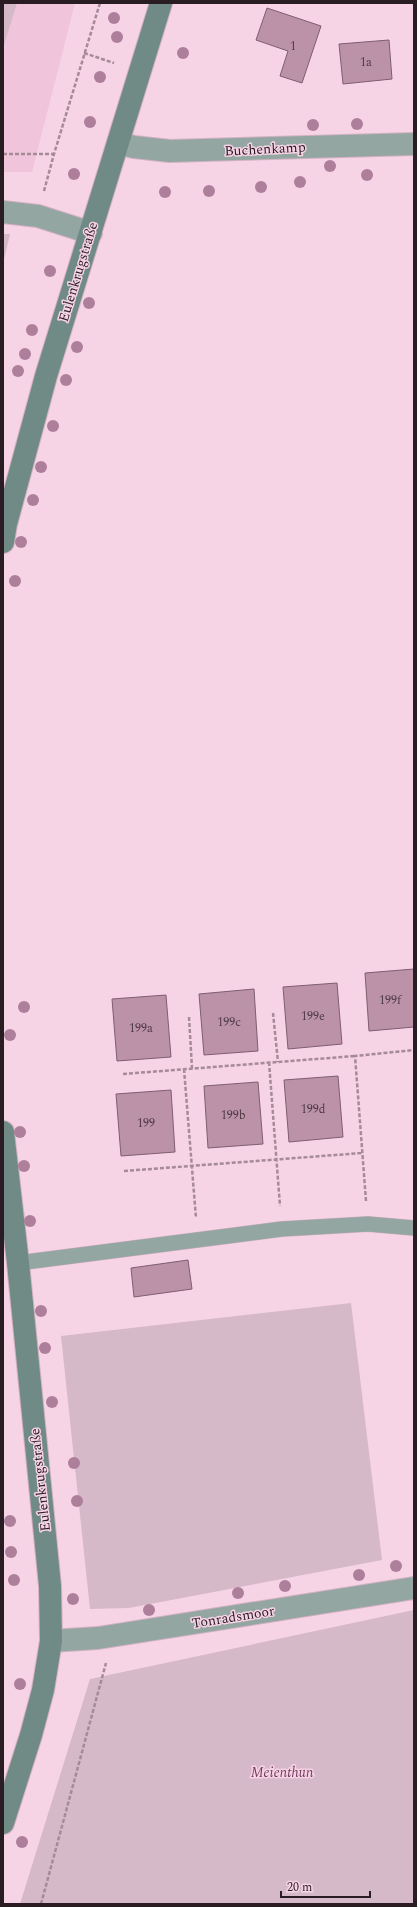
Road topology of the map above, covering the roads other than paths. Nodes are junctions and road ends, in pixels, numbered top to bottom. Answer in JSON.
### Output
{"nodes":[{"id":1,"x":161,"y":3,"type":"edge"},
{"id":2,"x":118,"y":143,"type":"junction"},
{"id":3,"x":414,"y":144,"type":"edge"},
{"id":4,"x":3,"y":212,"type":"edge"},
{"id":5,"x":91,"y":233,"type":"junction"},
{"id":6,"x":3,"y":542,"type":"edge"},
{"id":7,"x":3,"y":1132,"type":"edge"},
{"id":8,"x":414,"y":1228,"type":"edge"},
{"id":9,"x":18,"y":1263,"type":"junction"},
{"id":10,"x":414,"y":1588,"type":"edge"},
{"id":11,"x":51,"y":1641,"type":"junction"},
{"id":12,"x":3,"y":1823,"type":"edge"}],
"edges":[{"from":1,"to":2,"type":"main road","name":"Eulenkrugstraße"},
{"from":2,"to":3,"type":"street","name":"Buchenkamp"},
{"from":2,"to":5,"type":"main road","name":"Eulenkrugstraße"},
{"from":4,"to":5,"type":"street"},
{"from":5,"to":6,"type":"main road","name":"Eulenkrugstraße"},
{"from":7,"to":9,"type":"main road","name":"Eulenkrugstraße"},
{"from":8,"to":9,"type":"lane"},
{"from":9,"to":11,"type":"main road","name":"Eulenkrugstraße"},
{"from":10,"to":11,"type":"street","name":"Tonradsmoor"},
{"from":11,"to":12,"type":"main road","name":"Eulenkrugstraße"}]}
